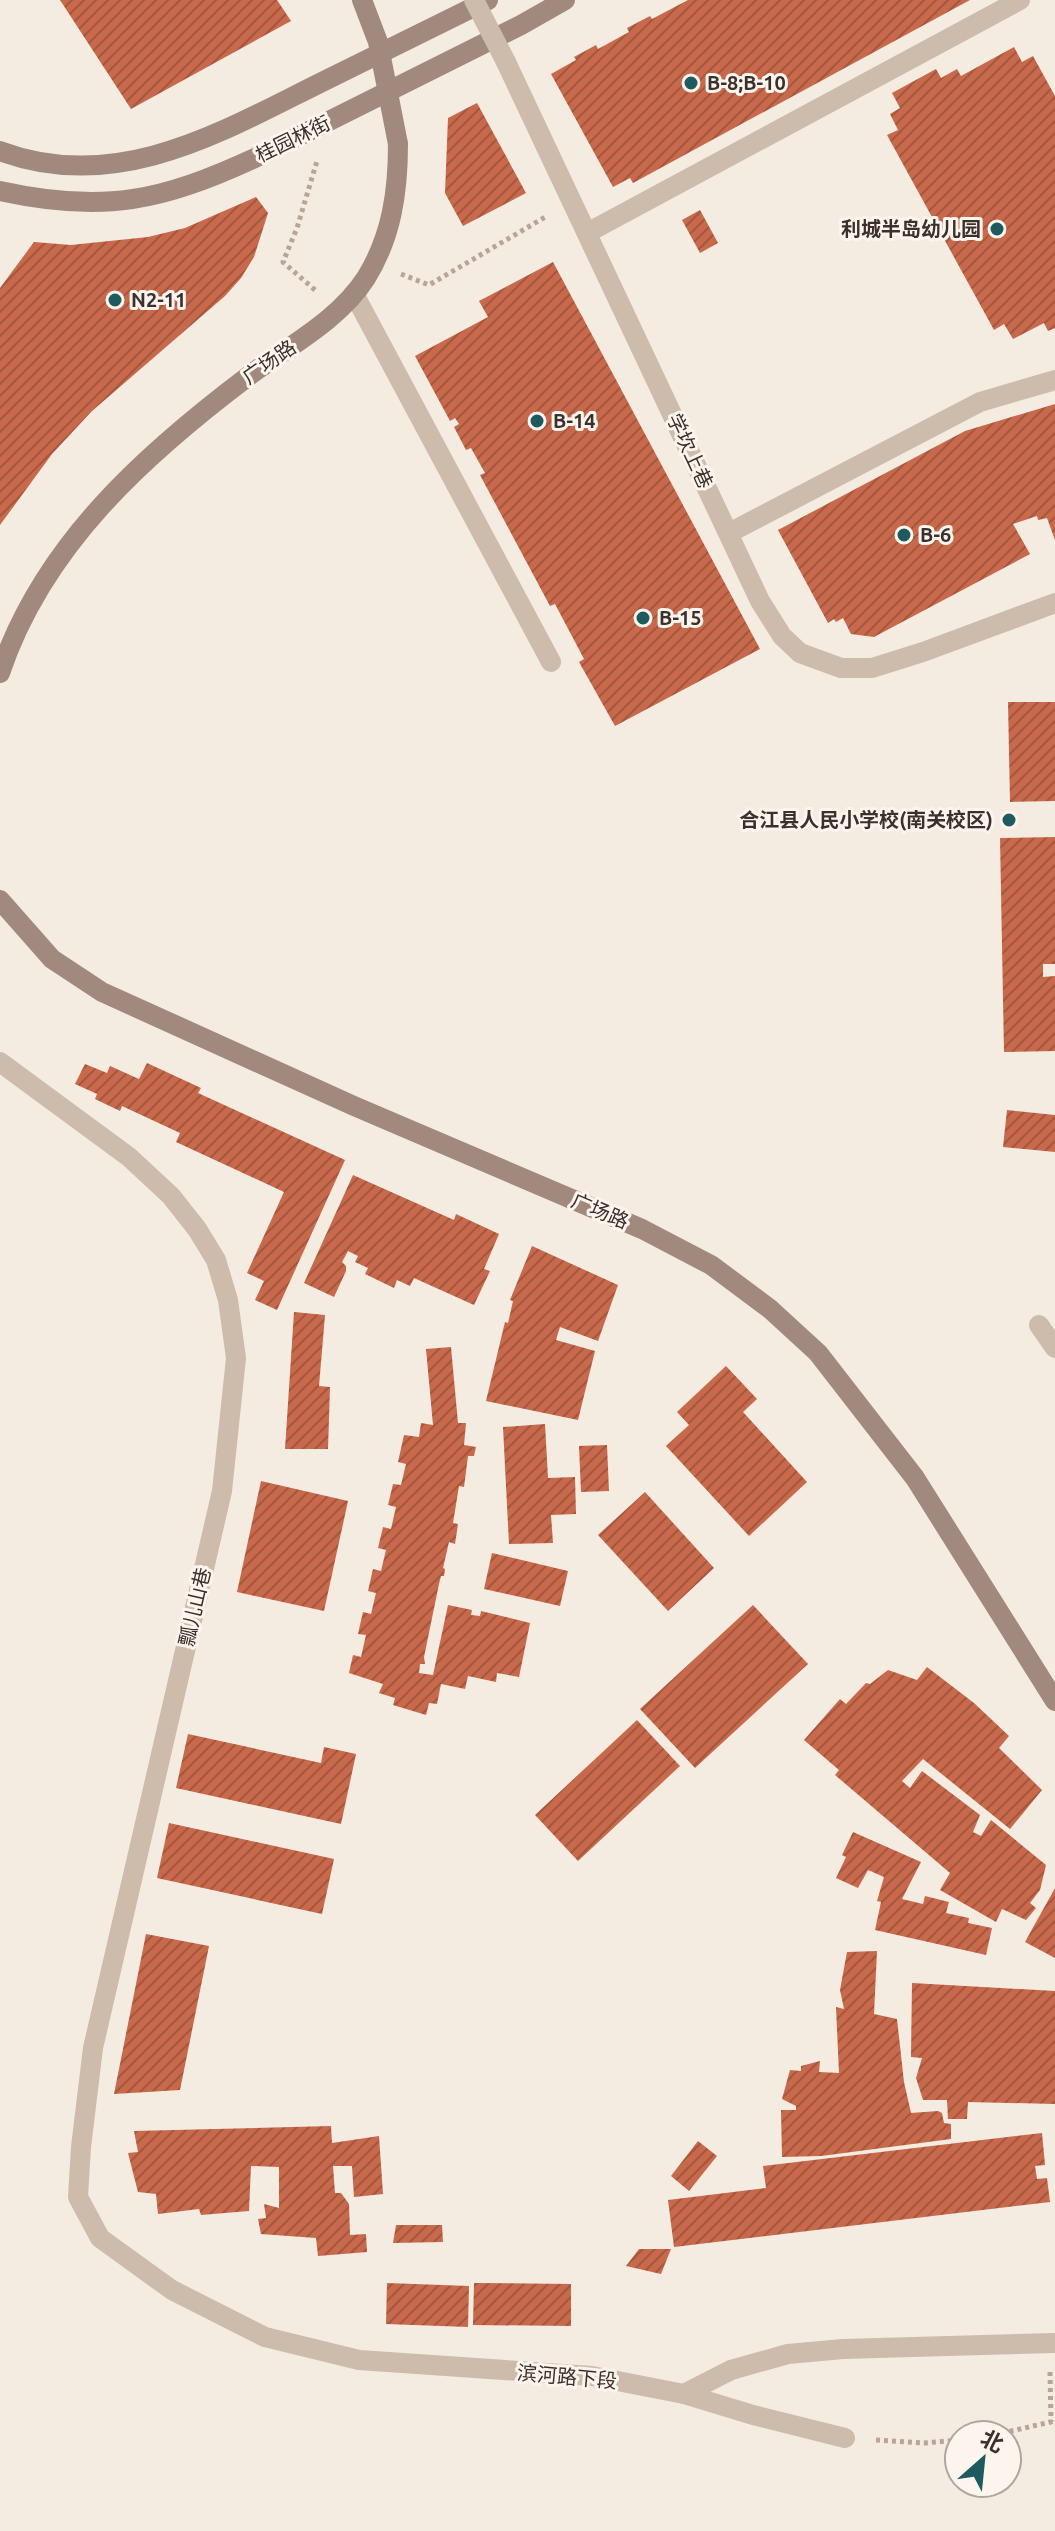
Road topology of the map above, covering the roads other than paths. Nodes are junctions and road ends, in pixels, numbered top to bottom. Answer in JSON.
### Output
{"nodes":[{"id":1,"x":362,"y":0,"type":"edge"},
{"id":2,"x":474,"y":0,"type":"edge"},
{"id":3,"x":488,"y":0,"type":"edge"},
{"id":4,"x":565,"y":0,"type":"edge"},
{"id":5,"x":1020,"y":0,"type":"edge"},
{"id":6,"x":0,"y":151,"type":"edge"},
{"id":7,"x":0,"y":191,"type":"edge"},
{"id":8,"x":587,"y":233,"type":"junction"},
{"id":9,"x":354,"y":294,"type":"junction"},
{"id":10,"x":1055,"y":380,"type":"edge"},
{"id":11,"x":729,"y":533,"type":"junction"},
{"id":12,"x":1055,"y":603,"type":"edge"},
{"id":13,"x":4,"y":656,"type":"edge"},
{"id":14,"x":551,"y":662,"type":"dead end"},
{"id":15,"x":0,"y":673,"type":"edge"},
{"id":16,"x":0,"y":903,"type":"edge"},
{"id":17,"x":0,"y":1062,"type":"edge"},
{"id":18,"x":1039,"y":1325,"type":"dead end"},
{"id":19,"x":1055,"y":1348,"type":"edge"},
{"id":20,"x":1055,"y":1701,"type":"edge"},
{"id":21,"x":100,"y":2238,"type":"joint"},
{"id":22,"x":1052,"y":2343,"type":"edge"},
{"id":23,"x":684,"y":2394,"type":"junction"},
{"id":24,"x":845,"y":2438,"type":"road end"}],
"edges":[{"from":1,"to":9,"type":"main road","name":"广场路","bridge":true},
{"from":2,"to":8,"type":"street","name":"学坎上巷","bridge":true},
{"from":3,"to":6,"type":"main road","name":"桂园林街"},
{"from":4,"to":7,"type":"main road","name":"桂园林街"},
{"from":5,"to":8,"type":"street"},
{"from":8,"to":11,"type":"street","name":"学坎上巷"},
{"from":9,"to":13,"type":"main road","name":"广场路"},
{"from":9,"to":14,"type":"street"},
{"from":10,"to":11,"type":"street"},
{"from":11,"to":12,"type":"street","name":"学坎上巷"},
{"from":13,"to":15,"type":"main road","name":"广场路"},
{"from":16,"to":20,"type":"main road","name":"广场路"},
{"from":17,"to":21,"type":"street","name":"瓢儿山巷"},
{"from":18,"to":19,"type":"street"},
{"from":21,"to":23,"type":"street","name":"滨河路下段"},
{"from":22,"to":23,"type":"street"},
{"from":23,"to":24,"type":"street","name":"滨河路下段"}]}
